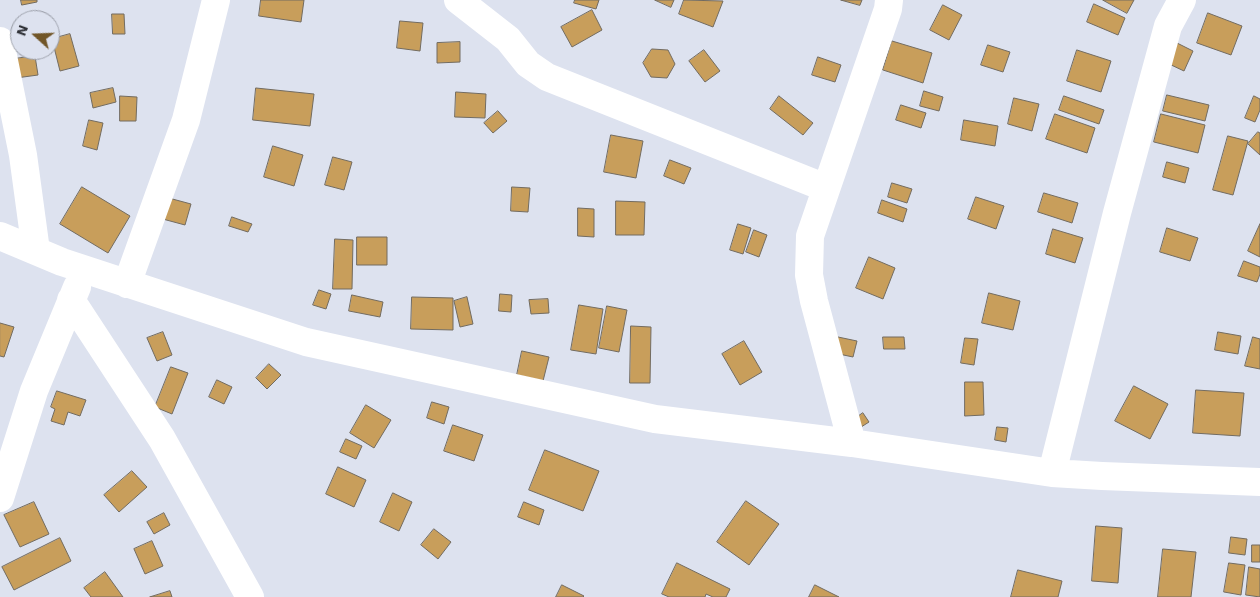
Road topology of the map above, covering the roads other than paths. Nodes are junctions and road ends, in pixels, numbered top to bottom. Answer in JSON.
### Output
{"nodes":[{"id":1,"x":216,"y":0,"type":"edge"},
{"id":2,"x":458,"y":0,"type":"edge"},
{"id":3,"x":888,"y":0,"type":"edge"},
{"id":4,"x":1182,"y":0,"type":"edge"},
{"id":5,"x":0,"y":41,"type":"edge"},
{"id":6,"x":826,"y":188,"type":"junction"},
{"id":7,"x":0,"y":236,"type":"edge"},
{"id":8,"x":36,"y":251,"type":"junction"},
{"id":9,"x":84,"y":269,"type":"junction"},
{"id":10,"x":127,"y":284,"type":"junction"},
{"id":11,"x":71,"y":300,"type":"junction"},
{"id":12,"x":852,"y":443,"type":"junction"},
{"id":13,"x":1052,"y":473,"type":"junction"},
{"id":14,"x":1260,"y":482,"type":"edge"},
{"id":15,"x":0,"y":498,"type":"edge"},
{"id":16,"x":250,"y":597,"type":"edge"}],
"edges":[{"from":1,"to":10,"type":"street"},
{"from":2,"to":6,"type":"street"},
{"from":3,"to":6,"type":"street"},
{"from":4,"to":13,"type":"street"},
{"from":5,"to":8,"type":"street"},
{"from":6,"to":12,"type":"street"},
{"from":7,"to":8,"type":"street"},
{"from":8,"to":9,"type":"street"},
{"from":9,"to":10,"type":"street"},
{"from":9,"to":11,"type":"street"},
{"from":10,"to":12,"type":"street"},
{"from":11,"to":15,"type":"street"},
{"from":11,"to":16,"type":"street"},
{"from":12,"to":13,"type":"street"},
{"from":13,"to":14,"type":"street"}]}
